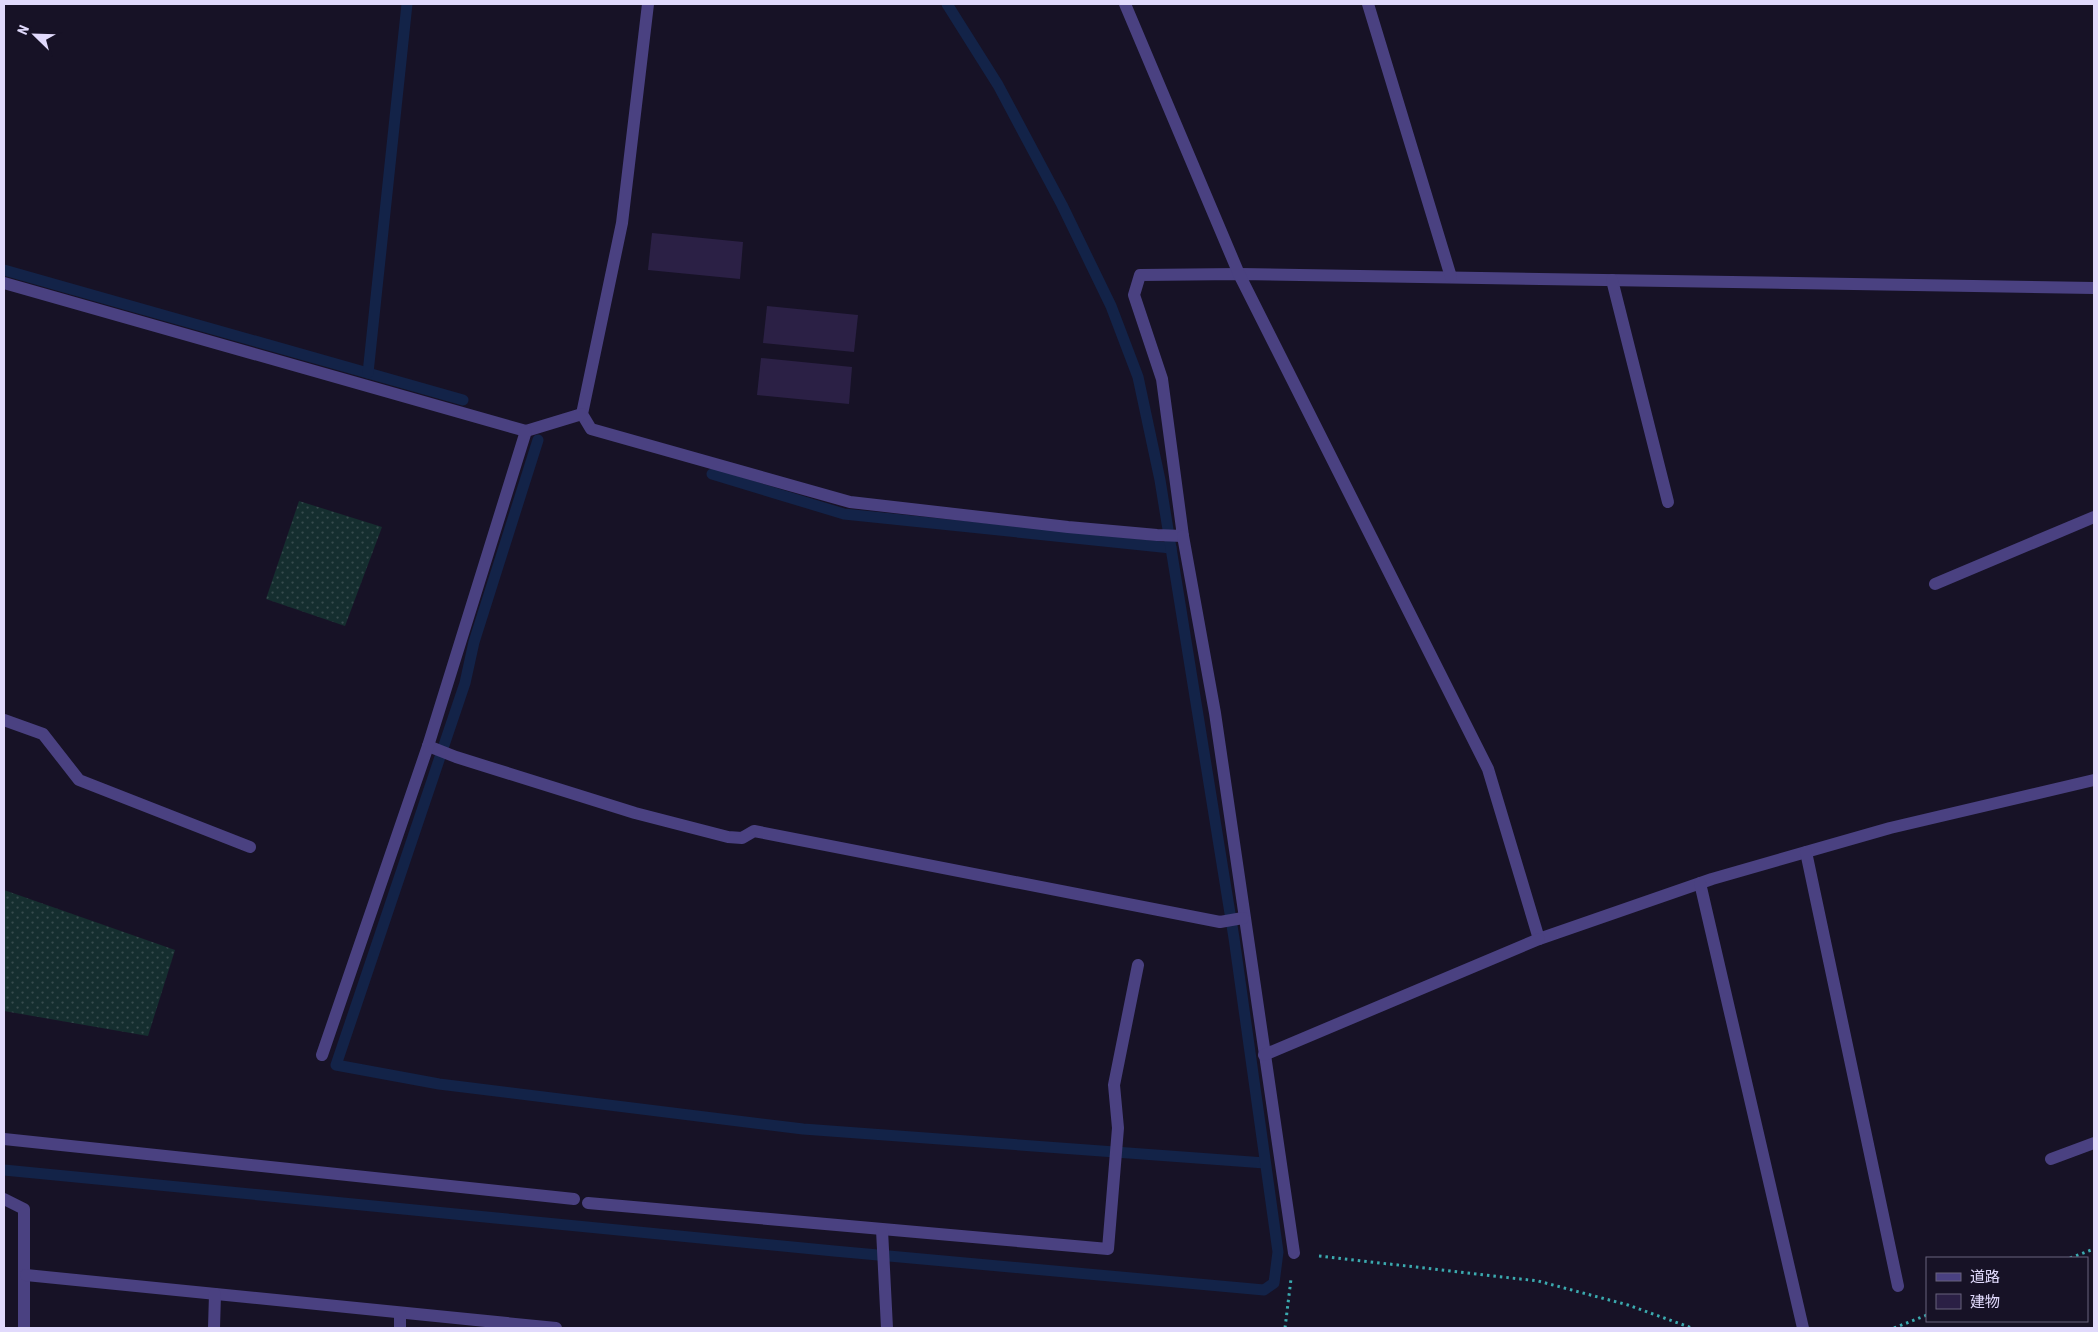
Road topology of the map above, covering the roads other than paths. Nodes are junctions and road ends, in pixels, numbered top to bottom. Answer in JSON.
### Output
{"nodes":[{"id":1,"x":648,"y":4,"type":"edge"},
{"id":2,"x":1125,"y":4,"type":"edge"},
{"id":3,"x":1368,"y":4,"type":"edge"},
{"id":4,"x":1239,"y":274,"type":"junction"},
{"id":5,"x":1451,"y":277,"type":"junction"},
{"id":6,"x":1612,"y":280,"type":"junction"},
{"id":7,"x":4,"y":283,"type":"edge"},
{"id":8,"x":2094,"y":288,"type":"edge"},
{"id":9,"x":582,"y":414,"type":"junction"},
{"id":10,"x":526,"y":431,"type":"junction"},
{"id":11,"x":1668,"y":502,"type":"dead end"},
{"id":12,"x":2094,"y":517,"type":"edge"},
{"id":13,"x":1179,"y":535,"type":"junction"},
{"id":14,"x":1935,"y":584,"type":"dead end"},
{"id":15,"x":4,"y":720,"type":"edge"},
{"id":16,"x":437,"y":749,"type":"junction"},
{"id":17,"x":2094,"y":780,"type":"edge"},
{"id":18,"x":250,"y":847,"type":"dead end"},
{"id":19,"x":1806,"y":852,"type":"junction"},
{"id":20,"x":1700,"y":883,"type":"junction"},
{"id":21,"x":1234,"y":919,"type":"junction"},
{"id":22,"x":1539,"y":939,"type":"junction"},
{"id":23,"x":1138,"y":965,"type":"dead end"},
{"id":24,"x":322,"y":1055,"type":"dead end"},
{"id":25,"x":1264,"y":1055,"type":"junction"},
{"id":26,"x":4,"y":1139,"type":"edge"},
{"id":27,"x":2094,"y":1143,"type":"edge"},
{"id":28,"x":2051,"y":1159,"type":"dead end"},
{"id":29,"x":4,"y":1199,"type":"edge"},
{"id":30,"x":574,"y":1199,"type":"dead end"},
{"id":31,"x":588,"y":1203,"type":"dead end"},
{"id":32,"x":882,"y":1230,"type":"junction"},
{"id":33,"x":1294,"y":1253,"type":"road end"},
{"id":34,"x":26,"y":1275,"type":"junction"},
{"id":35,"x":1898,"y":1286,"type":"dead end"},
{"id":36,"x":215,"y":1294,"type":"junction"},
{"id":37,"x":400,"y":1312,"type":"junction"},
{"id":38,"x":24,"y":1328,"type":"edge"},
{"id":39,"x":214,"y":1328,"type":"edge"},
{"id":40,"x":400,"y":1328,"type":"edge"},
{"id":41,"x":556,"y":1328,"type":"edge"},
{"id":42,"x":887,"y":1328,"type":"edge"},
{"id":43,"x":1803,"y":1328,"type":"edge"}],
"edges":[{"from":1,"to":9,"type":"street"},
{"from":2,"to":4,"type":"street"},
{"from":3,"to":5,"type":"street"},
{"from":4,"to":5,"type":"street"},
{"from":4,"to":13,"type":"street"},
{"from":4,"to":22,"type":"street"},
{"from":5,"to":6,"type":"street"},
{"from":6,"to":8,"type":"street"},
{"from":6,"to":11,"type":"street"},
{"from":7,"to":10,"type":"street"},
{"from":9,"to":10,"type":"street"},
{"from":9,"to":13,"type":"street"},
{"from":10,"to":16,"type":"street"},
{"from":12,"to":14,"type":"street"},
{"from":13,"to":21,"type":"street"},
{"from":15,"to":18,"type":"street"},
{"from":16,"to":21,"type":"street"},
{"from":16,"to":24,"type":"street"},
{"from":17,"to":19,"type":"street"},
{"from":19,"to":20,"type":"street"},
{"from":19,"to":35,"type":"street"},
{"from":20,"to":22,"type":"street"},
{"from":20,"to":43,"type":"street"},
{"from":21,"to":25,"type":"street"},
{"from":22,"to":25,"type":"street"},
{"from":23,"to":32,"type":"street"},
{"from":25,"to":33,"type":"street"},
{"from":26,"to":30,"type":"street"},
{"from":27,"to":28,"type":"street"},
{"from":29,"to":34,"type":"street"},
{"from":31,"to":32,"type":"street"},
{"from":32,"to":42,"type":"street"},
{"from":34,"to":36,"type":"street"},
{"from":34,"to":38,"type":"street"},
{"from":36,"to":37,"type":"street"},
{"from":36,"to":39,"type":"street"},
{"from":37,"to":40,"type":"street"},
{"from":37,"to":41,"type":"street"}]}
